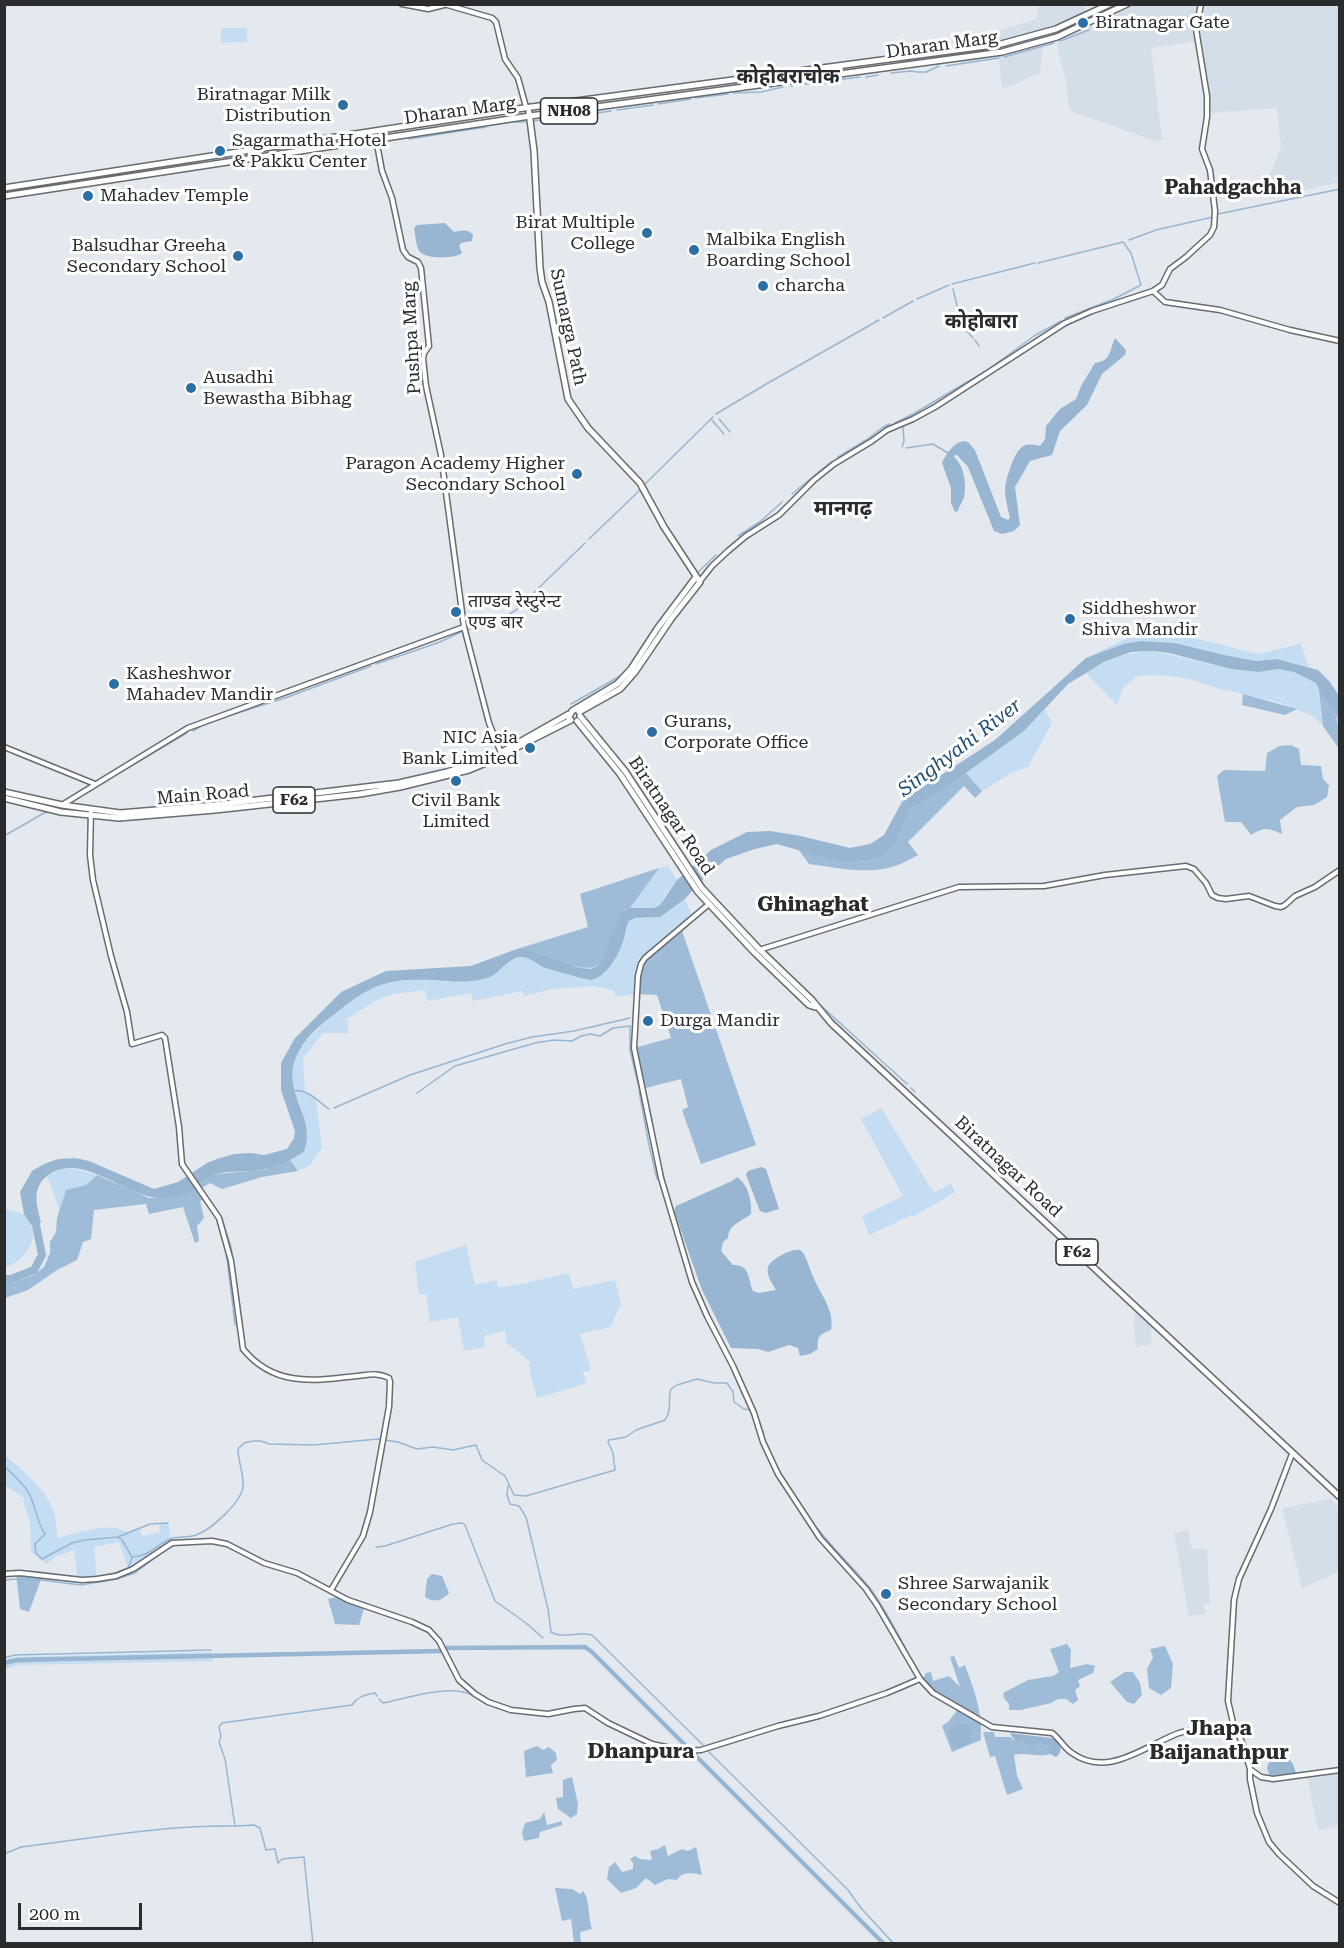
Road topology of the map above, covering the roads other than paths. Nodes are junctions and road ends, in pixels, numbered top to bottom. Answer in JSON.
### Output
{"nodes":[{"id":1,"x":402,"y":4,"type":"edge"},
{"id":2,"x":1110,"y":4,"type":"edge"},
{"id":3,"x":1127,"y":4,"type":"edge"},
{"id":4,"x":1201,"y":4,"type":"edge"},
{"id":5,"x":445,"y":5,"type":"edge"},
{"id":6,"x":527,"y":108,"type":"junction"},
{"id":7,"x":530,"y":116,"type":"junction"},
{"id":8,"x":376,"y":139,"type":"junction"},
{"id":9,"x":4,"y":188,"type":"edge"},
{"id":10,"x":4,"y":196,"type":"edge"},
{"id":11,"x":1150,"y":292,"type":"junction"},
{"id":12,"x":1340,"y":340,"type":"edge"},
{"id":13,"x":698,"y":580,"type":"junction"},
{"id":14,"x":464,"y":627,"type":"junction"},
{"id":15,"x":575,"y":715,"type":"junction"},
{"id":16,"x":4,"y":747,"type":"edge"},
{"id":17,"x":502,"y":754,"type":"junction"},
{"id":18,"x":96,"y":784,"type":"junction"},
{"id":19,"x":4,"y":792,"type":"edge"},
{"id":20,"x":4,"y":798,"type":"edge"},
{"id":21,"x":62,"y":805,"type":"junction"},
{"id":22,"x":91,"y":812,"type":"junction"},
{"id":23,"x":1340,"y":870,"type":"edge"},
{"id":24,"x":700,"y":890,"type":"junction"},
{"id":25,"x":709,"y":904,"type":"junction"},
{"id":26,"x":757,"y":951,"type":"junction"},
{"id":27,"x":1292,"y":1454,"type":"junction"},
{"id":28,"x":1340,"y":1497,"type":"edge"},
{"id":29,"x":4,"y":1574,"type":"edge"},
{"id":30,"x":331,"y":1591,"type":"junction"},
{"id":31,"x":920,"y":1679,"type":"junction"},
{"id":32,"x":1234,"y":1727,"type":"junction"},
{"id":33,"x":1250,"y":1769,"type":"junction"},
{"id":34,"x":1340,"y":1770,"type":"edge"},
{"id":35,"x":1261,"y":1777,"type":"junction"},
{"id":36,"x":1250,"y":1779,"type":"junction"},
{"id":37,"x":1340,"y":1903,"type":"edge"}],
"edges":[{"from":1,"to":5,"type":"street"},
{"from":2,"to":6,"type":"main road","name":"Dharan Marg","number":"NH08"},
{"from":3,"to":7,"type":"main road","name":"Dharan Marg","number":"NH08"},
{"from":4,"to":11,"type":"street"},
{"from":5,"to":6,"type":"street"},
{"from":6,"to":7,"type":"main road","name":"Sumarga Path"},
{"from":6,"to":9,"type":"main road","name":"Dharan Marg","number":"NH08"},
{"from":7,"to":8,"type":"main road","name":"Dharan Marg","number":"NH08"},
{"from":7,"to":13,"type":"main road","name":"Sumarga Path"},
{"from":8,"to":10,"type":"main road","name":"Dharan Marg","number":"NH08"},
{"from":8,"to":14,"type":"street","name":"Pushpa Marg"},
{"from":11,"to":12,"type":"street"},
{"from":11,"to":13,"type":"street"},
{"from":13,"to":15,"type":"main road","name":"Main Road"},
{"from":14,"to":17,"type":"street","name":"Pushpa Marg"},
{"from":14,"to":18,"type":"street"},
{"from":15,"to":17,"type":"main road","name":"Main Road","number":"F62"},
{"from":15,"to":24,"type":"main road","name":"Biratnagar Road","number":"F62"},
{"from":16,"to":18,"type":"street"},
{"from":17,"to":22,"type":"main road","name":"Main Road","number":"F62"},
{"from":18,"to":21,"type":"street"},
{"from":19,"to":21,"type":"main road","name":"Main Road","number":"F62"},
{"from":20,"to":22,"type":"main road","name":"Main Road","number":"F62"},
{"from":21,"to":22,"type":"main road","name":"Main Road","number":"F62"},
{"from":22,"to":30,"type":"street"},
{"from":23,"to":26,"type":"street"},
{"from":24,"to":25,"type":"main road","name":"Biratnagar Road","number":"F62"},
{"from":24,"to":26,"type":"main road","name":"Biratnagar Road","number":"F62"},
{"from":25,"to":26,"type":"main road","name":"Biratnagar Road","number":"F62"},
{"from":25,"to":31,"type":"street"},
{"from":26,"to":27,"type":"main road","name":"Biratnagar Road","number":"F62"},
{"from":27,"to":28,"type":"main road","name":"Biratnagar Road","number":"F62"},
{"from":27,"to":32,"type":"street"},
{"from":29,"to":30,"type":"street"},
{"from":30,"to":31,"type":"street"},
{"from":31,"to":32,"type":"street"},
{"from":32,"to":33,"type":"street"},
{"from":33,"to":35,"type":"street"},
{"from":33,"to":36,"type":"street"},
{"from":34,"to":35,"type":"street"},
{"from":35,"to":36,"type":"street"},
{"from":36,"to":37,"type":"street"}]}
